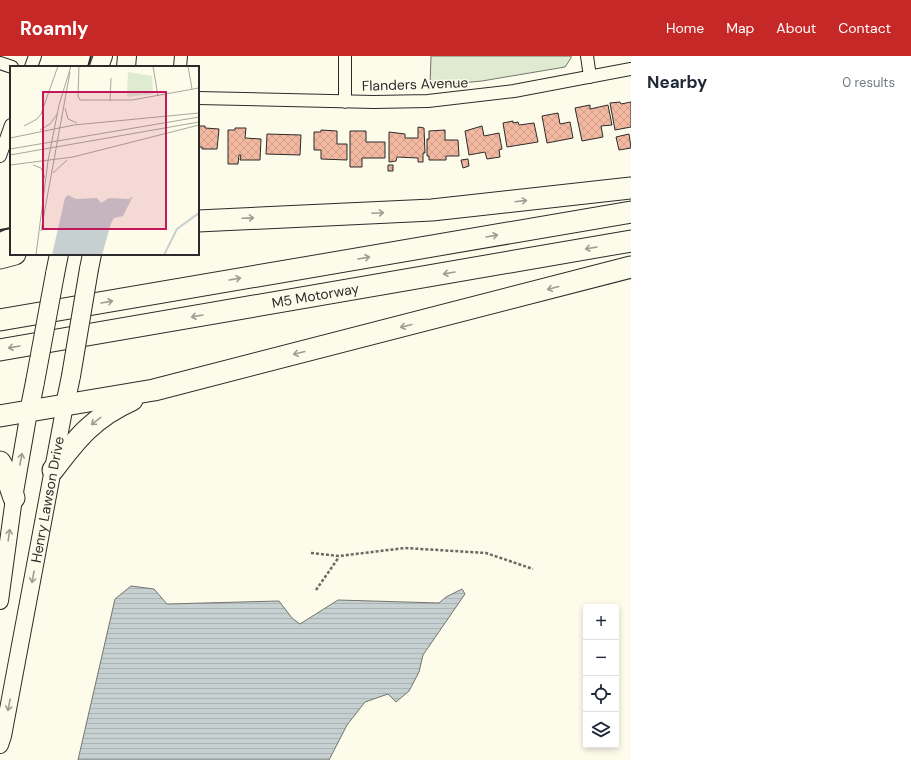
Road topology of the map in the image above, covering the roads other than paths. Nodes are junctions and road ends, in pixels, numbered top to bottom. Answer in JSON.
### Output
{"nodes":[{"id":1,"x":35,"y":56,"type":"edge"},
{"id":2,"x":103,"y":56,"type":"edge"},
{"id":3,"x":127,"y":56,"type":"edge"},
{"id":4,"x":181,"y":56,"type":"edge"},
{"id":5,"x":346,"y":56,"type":"edge"},
{"id":6,"x":586,"y":56,"type":"edge"},
{"id":7,"x":0,"y":63,"type":"edge"},
{"id":8,"x":10,"y":66,"type":"edge"},
{"id":9,"x":31,"y":66,"type":"edge"},
{"id":10,"x":99,"y":66,"type":"edge"},
{"id":11,"x":126,"y":66,"type":"edge"},
{"id":12,"x":180,"y":66,"type":"edge"},
{"id":13,"x":631,"y":69,"type":"edge"},
{"id":14,"x":590,"y":77,"type":"junction"},
{"id":15,"x":199,"y":98,"type":"edge"},
{"id":16,"x":345,"y":102,"type":"junction"},
{"id":17,"x":10,"y":128,"type":"edge"},
{"id":18,"x":0,"y":156,"type":"edge"},
{"id":19,"x":631,"y":188,"type":"edge"},
{"id":20,"x":631,"y":212,"type":"edge"},
{"id":21,"x":202,"y":220,"type":"edge"},
{"id":22,"x":10,"y":239,"type":"edge"},
{"id":23,"x":631,"y":241,"type":"edge"},
{"id":24,"x":0,"y":244,"type":"edge"},
{"id":25,"x":11,"y":255,"type":"edge"},
{"id":26,"x":59,"y":255,"type":"edge"},
{"id":27,"x":0,"y":258,"type":"edge"},
{"id":28,"x":90,"y":261,"type":"edge"},
{"id":29,"x":631,"y":267,"type":"edge"},
{"id":30,"x":0,"y":320,"type":"edge"},
{"id":31,"x":0,"y":350,"type":"edge"},
{"id":32,"x":154,"y":390,"type":"junction"},
{"id":33,"x":65,"y":405,"type":"junction"},
{"id":34,"x":29,"y":412,"type":"junction"},
{"id":35,"x":0,"y":416,"type":"edge"},
{"id":36,"x":0,"y":462,"type":"edge"},
{"id":37,"x":53,"y":470,"type":"junction"},
{"id":38,"x":14,"y":498,"type":"junction"},
{"id":39,"x":0,"y":601,"type":"edge"},
{"id":40,"x":0,"y":745,"type":"edge"}],
"edges":[{"from":1,"to":9,"type":"street"},
{"from":2,"to":10,"type":"main road"},
{"from":3,"to":11,"type":"main road"},
{"from":4,"to":12,"type":"street"},
{"from":5,"to":16,"type":"street"},
{"from":6,"to":14,"type":"street"},
{"from":7,"to":8,"type":"street"},
{"from":13,"to":14,"type":"street","name":"Flanders Avenue"},
{"from":14,"to":16,"type":"street","name":"Flanders Avenue"},
{"from":15,"to":16,"type":"street","name":"Flanders Avenue"},
{"from":17,"to":18,"type":"street"},
{"from":21,"to":19,"type":"highway","one_way":true},
{"from":30,"to":20,"type":"highway","one_way":true},
{"from":22,"to":24,"type":"highway"},
{"from":23,"to":31,"type":"highway","name":"M5 Motorway","one_way":true},
{"from":25,"to":27,"type":"highway"},
{"from":26,"to":34,"type":"main road","bridge":true},
{"from":28,"to":33,"type":"main road","name":"Henry Lawson Drive","bridge":true},
{"from":29,"to":32,"type":"highway","one_way":true},
{"from":32,"to":33,"type":"highway"},
{"from":32,"to":37,"type":"highway","one_way":true},
{"from":33,"to":34,"type":"highway"},
{"from":33,"to":37,"type":"main road","name":"Henry Lawson Drive"},
{"from":34,"to":35,"type":"highway"},
{"from":38,"to":34,"type":"main road","one_way":true},
{"from":36,"to":38,"type":"highway"},
{"from":37,"to":40,"type":"main road","name":"Henry Lawson Drive","one_way":true},
{"from":39,"to":38,"type":"main road","one_way":true}]}
